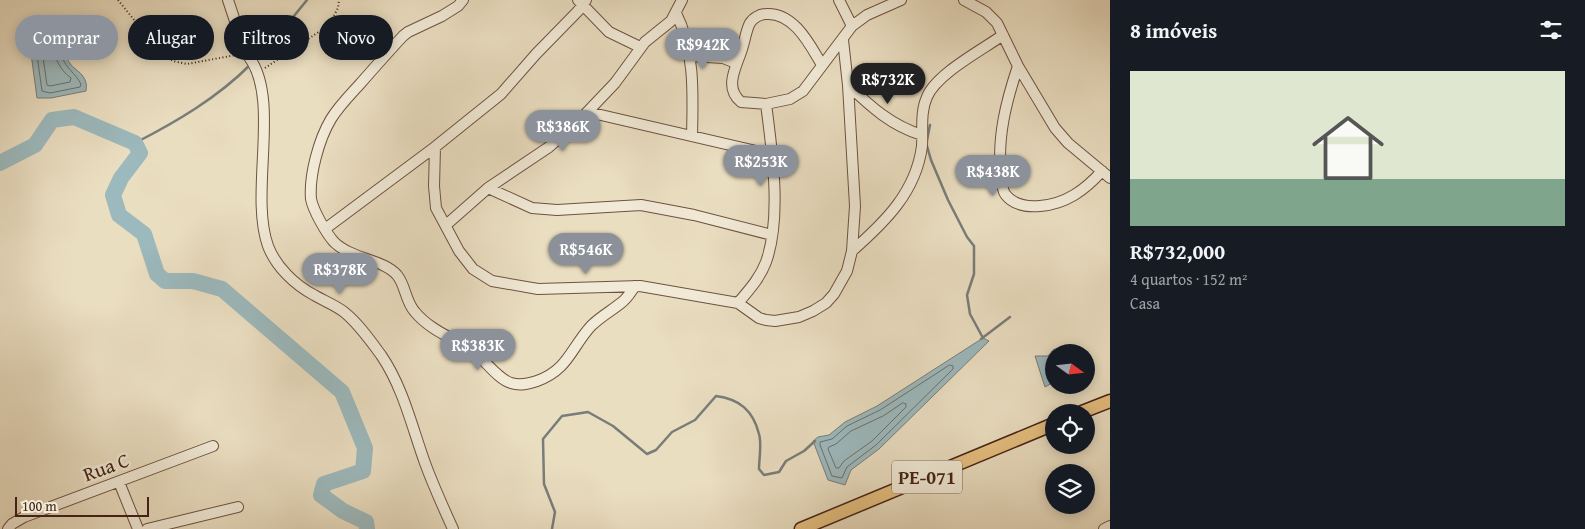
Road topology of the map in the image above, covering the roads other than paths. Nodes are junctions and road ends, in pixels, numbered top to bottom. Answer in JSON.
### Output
{"nodes":[{"id":1,"x":228,"y":0,"type":"edge"},
{"id":2,"x":463,"y":0,"type":"edge"},
{"id":3,"x":682,"y":0,"type":"edge"},
{"id":4,"x":839,"y":0,"type":"edge"},
{"id":5,"x":901,"y":0,"type":"edge"},
{"id":6,"x":964,"y":0,"type":"edge"},
{"id":7,"x":582,"y":1,"type":"edge"},
{"id":8,"x":676,"y":13,"type":"junction"},
{"id":9,"x":852,"y":26,"type":"junction"},
{"id":10,"x":1003,"y":35,"type":"junction"},
{"id":11,"x":843,"y":40,"type":"junction"},
{"id":12,"x":640,"y":47,"type":"junction"},
{"id":13,"x":690,"y":56,"type":"junction"},
{"id":14,"x":736,"y":63,"type":"junction"},
{"id":15,"x":822,"y":65,"type":"junction"},
{"id":16,"x":1018,"y":66,"type":"junction"},
{"id":17,"x":848,"y":86,"type":"junction"},
{"id":18,"x":766,"y":104,"type":"junction"},
{"id":19,"x":588,"y":112,"type":"junction"},
{"id":20,"x":922,"y":135,"type":"junction"},
{"id":21,"x":692,"y":136,"type":"junction"},
{"id":22,"x":435,"y":147,"type":"junction"},
{"id":23,"x":773,"y":155,"type":"junction"},
{"id":24,"x":1106,"y":174,"type":"edge"},
{"id":25,"x":488,"y":188,"type":"junction"},
{"id":26,"x":446,"y":225,"type":"junction"},
{"id":27,"x":325,"y":229,"type":"junction"},
{"id":28,"x":772,"y":235,"type":"junction"},
{"id":29,"x":852,"y":251,"type":"junction"},
{"id":30,"x":635,"y":286,"type":"junction"},
{"id":31,"x":738,"y":303,"type":"junction"},
{"id":32,"x":1110,"y":401,"type":"edge"},
{"id":33,"x":1095,"y":407,"type":"edge"},
{"id":34,"x":1045,"y":428,"type":"edge"},
{"id":35,"x":213,"y":446,"type":"dead end"},
{"id":36,"x":119,"y":482,"type":"junction"},
{"id":37,"x":238,"y":507,"type":"dead end"},
{"id":38,"x":10,"y":526,"type":"edge"},
{"id":39,"x":1110,"y":526,"type":"edge"},
{"id":40,"x":138,"y":529,"type":"edge"},
{"id":41,"x":146,"y":529,"type":"edge"},
{"id":42,"x":453,"y":529,"type":"edge"},
{"id":43,"x":801,"y":529,"type":"edge"},
{"id":44,"x":1104,"y":529,"type":"edge"}],
"edges":[{"from":1,"to":42,"type":"street"},
{"from":2,"to":27,"type":"street"},
{"from":3,"to":8,"type":"street"},
{"from":4,"to":9,"type":"street"},
{"from":5,"to":9,"type":"street"},
{"from":6,"to":10,"type":"street"},
{"from":7,"to":12,"type":"street"},
{"from":7,"to":22,"type":"street"},
{"from":8,"to":12,"type":"street"},
{"from":8,"to":13,"type":"street"},
{"from":9,"to":11,"type":"street"},
{"from":10,"to":16,"type":"street"},
{"from":10,"to":20,"type":"street"},
{"from":11,"to":15,"type":"street"},
{"from":11,"to":17,"type":"street"},
{"from":12,"to":19,"type":"street"},
{"from":13,"to":14,"type":"street"},
{"from":13,"to":21,"type":"street"},
{"from":14,"to":15,"type":"street"},
{"from":14,"to":18,"type":"street"},
{"from":15,"to":18,"type":"street"},
{"from":16,"to":24,"type":"street"},
{"from":16,"to":24,"type":"street"},
{"from":17,"to":20,"type":"street"},
{"from":17,"to":29,"type":"street"},
{"from":18,"to":23,"type":"street"},
{"from":19,"to":21,"type":"street"},
{"from":19,"to":25,"type":"street"},
{"from":20,"to":29,"type":"street"},
{"from":21,"to":23,"type":"street"},
{"from":22,"to":26,"type":"street"},
{"from":22,"to":27,"type":"street"},
{"from":23,"to":28,"type":"street"},
{"from":25,"to":26,"type":"street"},
{"from":25,"to":28,"type":"street"},
{"from":26,"to":30,"type":"street"},
{"from":27,"to":30,"type":"street"},
{"from":28,"to":31,"type":"street"},
{"from":29,"to":31,"type":"street"},
{"from":30,"to":31,"type":"street"},
{"from":32,"to":33,"type":"main road"},
{"from":34,"to":43,"type":"main road","number":"PE-071"},
{"from":35,"to":36,"type":"street","name":"Rua C"},
{"from":36,"to":38,"type":"street","name":"Rua C"},
{"from":36,"to":40,"type":"street"},
{"from":37,"to":41,"type":"street"},
{"from":39,"to":44,"type":"street"}]}
